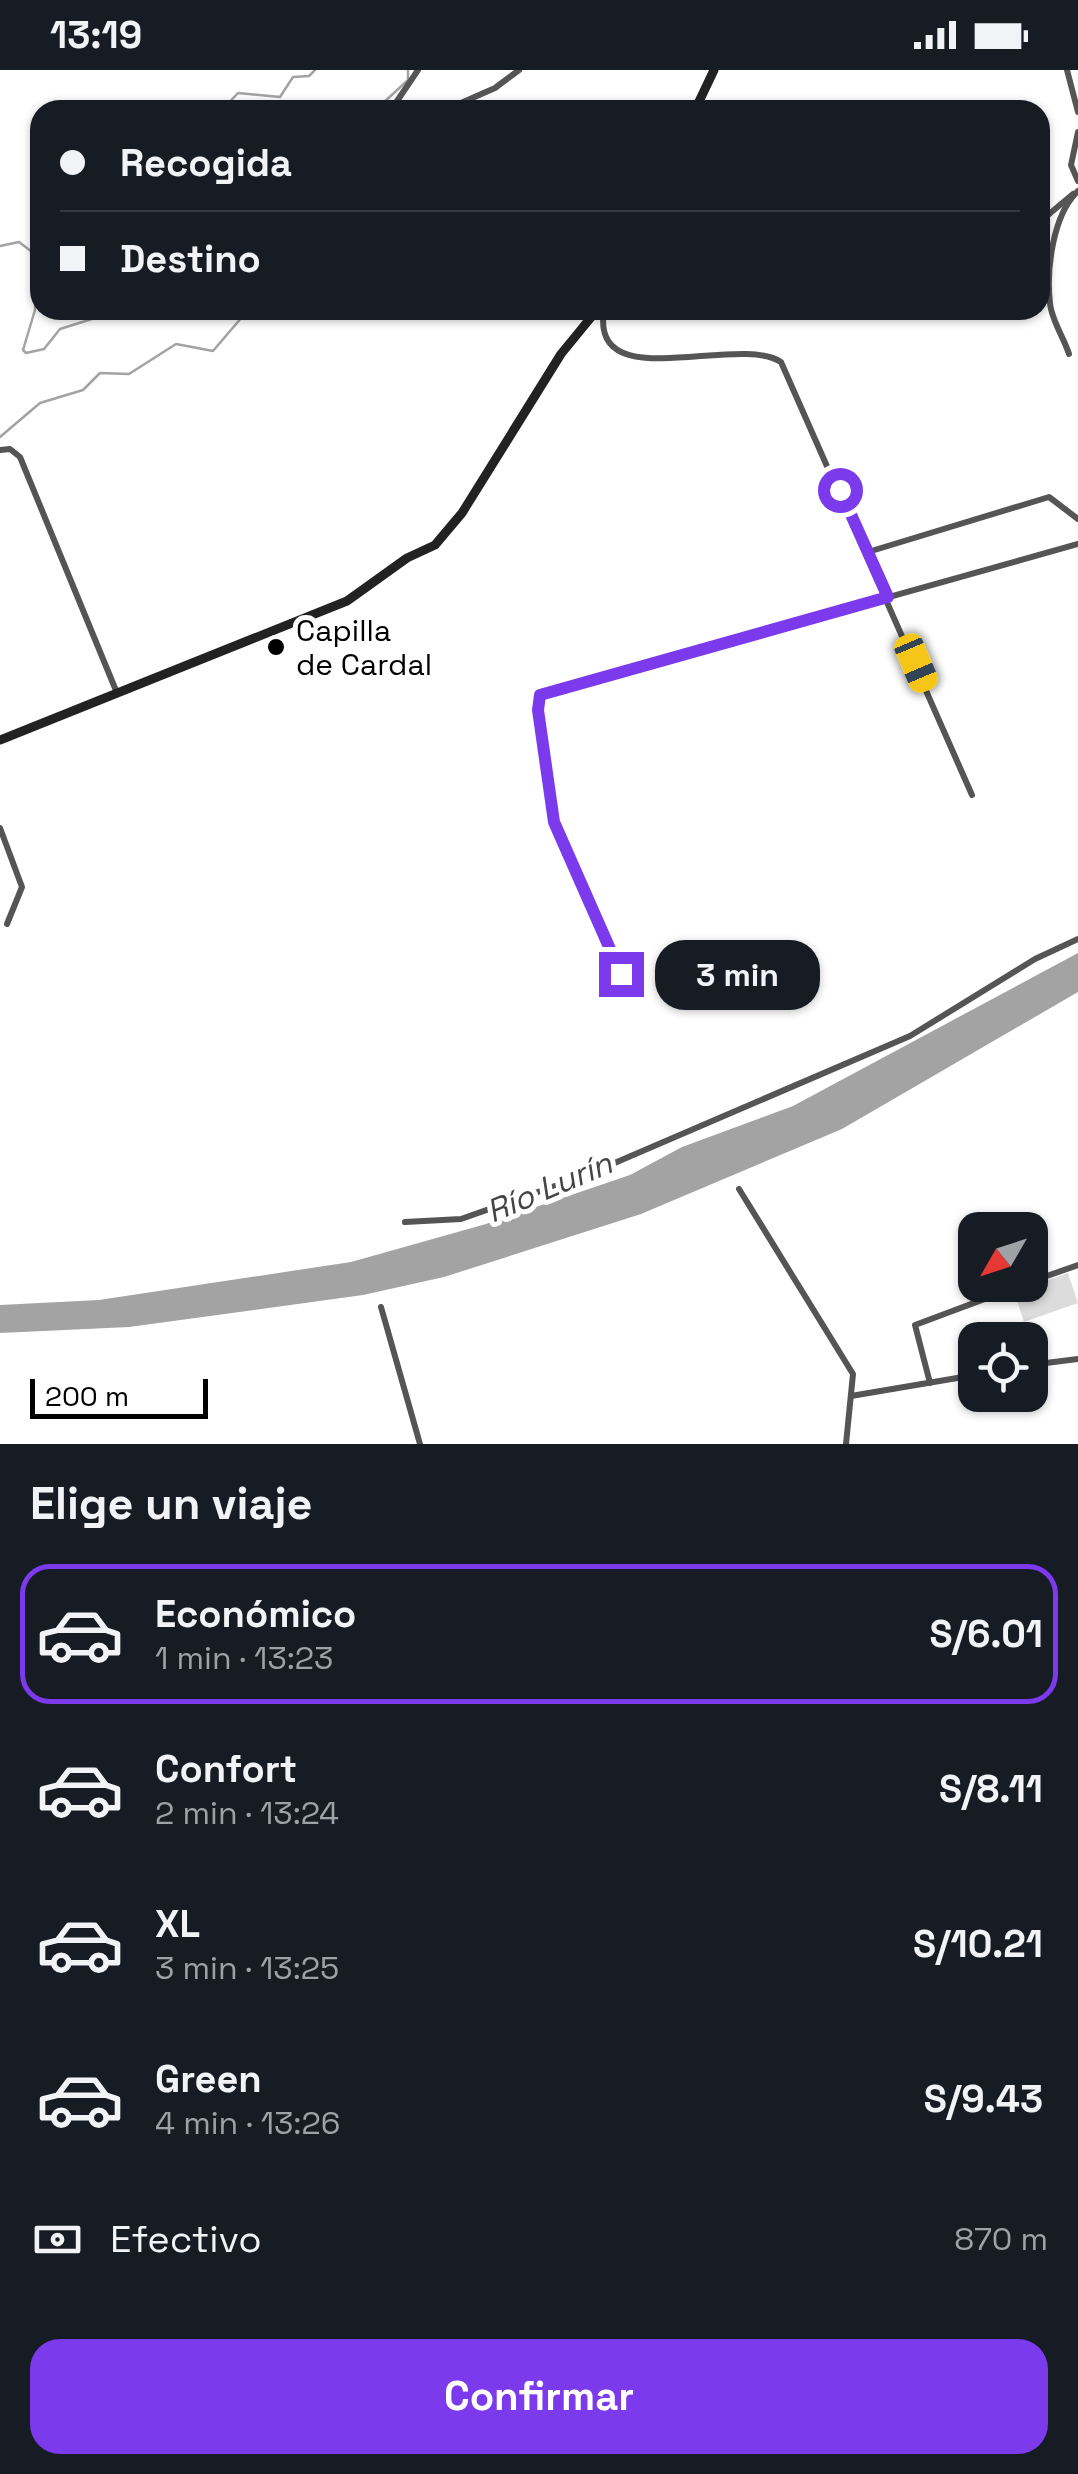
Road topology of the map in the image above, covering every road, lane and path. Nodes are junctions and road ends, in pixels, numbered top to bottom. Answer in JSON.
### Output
{"nodes":[{"id":1,"x":418,"y":70,"type":"edge"},
{"id":2,"x":519,"y":70,"type":"edge"},
{"id":3,"x":714,"y":70,"type":"edge"},
{"id":4,"x":1067,"y":70,"type":"edge"},
{"id":5,"x":396,"y":100,"type":"edge"},
{"id":6,"x":468,"y":100,"type":"edge"},
{"id":7,"x":700,"y":100,"type":"edge"},
{"id":8,"x":1078,"y":112,"type":"edge"},
{"id":9,"x":1078,"y":132,"type":"edge"},
{"id":10,"x":1078,"y":181,"type":"edge"},
{"id":11,"x":1076,"y":192,"type":"edge"},
{"id":12,"x":1050,"y":213,"type":"edge"},
{"id":13,"x":1050,"y":289,"type":"edge"},
{"id":14,"x":1050,"y":304,"type":"edge"},
{"id":15,"x":591,"y":320,"type":"edge"},
{"id":16,"x":601,"y":320,"type":"edge"},
{"id":17,"x":1069,"y":354,"type":"dead end"},
{"id":18,"x":0,"y":450,"type":"edge"},
{"id":19,"x":1078,"y":519,"type":"edge"},
{"id":20,"x":1078,"y":544,"type":"edge"},
{"id":21,"x":868,"y":552,"type":"junction"},
{"id":22,"x":888,"y":597,"type":"junction"},
{"id":23,"x":117,"y":692,"type":"junction"},
{"id":24,"x":0,"y":740,"type":"edge"},
{"id":25,"x":972,"y":795,"type":"dead end"},
{"id":26,"x":0,"y":828,"type":"edge"},
{"id":27,"x":7,"y":924,"type":"dead end"},
{"id":28,"x":1078,"y":939,"type":"edge"},
{"id":29,"x":621,"y":974,"type":"dead end"},
{"id":30,"x":740,"y":1189,"type":"dead end"},
{"id":31,"x":405,"y":1222,"type":"dead end"},
{"id":32,"x":1078,"y":1265,"type":"edge"},
{"id":33,"x":1048,"y":1276,"type":"edge"},
{"id":34,"x":977,"y":1302,"type":"edge"},
{"id":35,"x":382,"y":1307,"type":"dead end"},
{"id":36,"x":1078,"y":1358,"type":"edge"},
{"id":37,"x":1048,"y":1362,"type":"edge"},
{"id":38,"x":958,"y":1378,"type":"edge"},
{"id":39,"x":930,"y":1383,"type":"junction"},
{"id":40,"x":851,"y":1396,"type":"junction"},
{"id":41,"x":420,"y":1444,"type":"edge"},
{"id":42,"x":846,"y":1444,"type":"edge"}],
"edges":[{"from":1,"to":5,"type":"street"},
{"from":2,"to":6,"type":"street"},
{"from":3,"to":7,"type":"street"},
{"from":4,"to":8,"type":"street"},
{"from":9,"to":10,"type":"street"},
{"from":11,"to":12,"type":"street"},
{"from":11,"to":13,"type":"street"},
{"from":14,"to":17,"type":"street"},
{"from":15,"to":23,"type":"street"},
{"from":16,"to":21,"type":"street"},
{"from":18,"to":23,"type":"street"},
{"from":19,"to":21,"type":"street"},
{"from":20,"to":22,"type":"street"},
{"from":21,"to":22,"type":"street"},
{"from":22,"to":25,"type":"street"},
{"from":22,"to":29,"type":"street"},
{"from":23,"to":24,"type":"street"},
{"from":26,"to":27,"type":"street"},
{"from":28,"to":31,"type":"street"},
{"from":30,"to":40,"type":"street"},
{"from":32,"to":33,"type":"street"},
{"from":34,"to":39,"type":"street"},
{"from":35,"to":41,"type":"street"},
{"from":36,"to":37,"type":"street"},
{"from":38,"to":39,"type":"street"},
{"from":39,"to":40,"type":"street"},
{"from":40,"to":42,"type":"street"}]}
